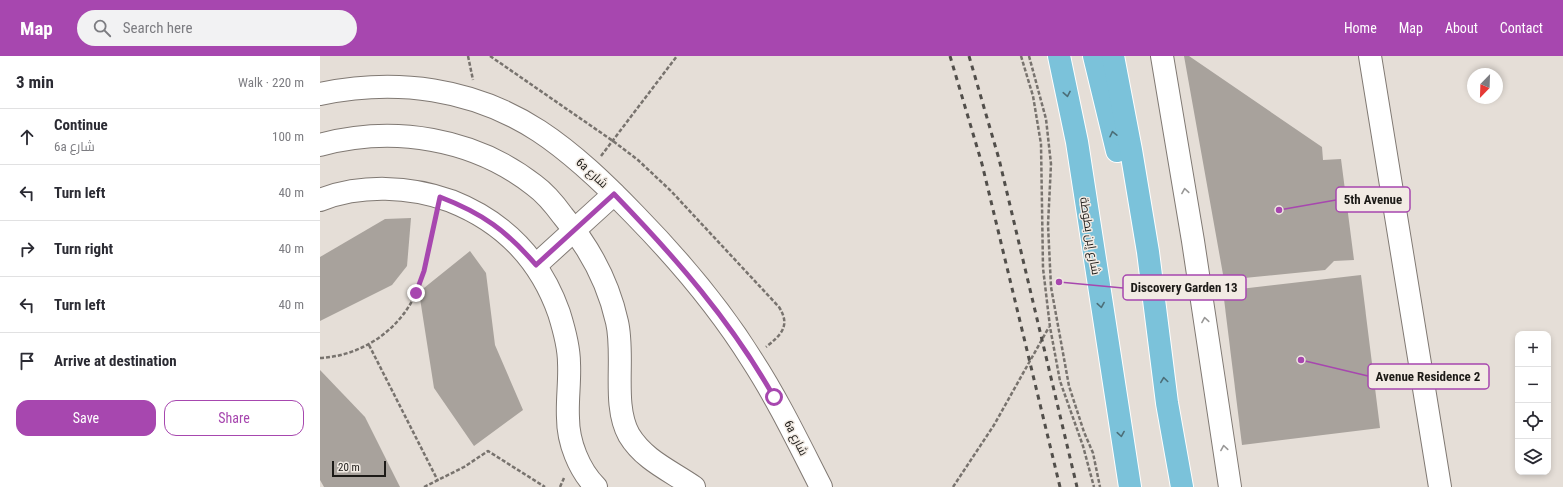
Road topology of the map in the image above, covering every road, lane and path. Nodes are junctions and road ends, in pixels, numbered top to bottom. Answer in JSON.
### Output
{"nodes":[{"id":1,"x":490,"y":56,"type":"edge"},
{"id":2,"x":677,"y":56,"type":"edge"},
{"id":3,"x":1021,"y":56,"type":"edge"},
{"id":4,"x":1029,"y":56,"type":"edge"},
{"id":5,"x":1059,"y":56,"type":"edge"},
{"id":6,"x":1094,"y":56,"type":"edge"},
{"id":7,"x":1113,"y":56,"type":"edge"},
{"id":8,"x":1127,"y":56,"type":"edge"},
{"id":9,"x":1162,"y":56,"type":"edge"},
{"id":10,"x":1370,"y":56,"type":"edge"},
{"id":11,"x":320,"y":94,"type":"edge"},
{"id":12,"x":613,"y":140,"type":"junction"},
{"id":13,"x":320,"y":144,"type":"edge"},
{"id":14,"x":590,"y":171,"type":"junction"},
{"id":15,"x":614,"y":194,"type":"junction"},
{"id":16,"x":440,"y":197,"type":"junction"},
{"id":17,"x":320,"y":200,"type":"edge"},
{"id":18,"x":575,"y":230,"type":"junction"},
{"id":19,"x":1148,"y":252,"type":"junction"},
{"id":20,"x":536,"y":265,"type":"junction"},
{"id":21,"x":1050,"y":327,"type":"junction"},
{"id":22,"x":369,"y":345,"type":"junction"},
{"id":23,"x":320,"y":358,"type":"edge"},
{"id":24,"x":752,"y":359,"type":"junction"},
{"id":25,"x":1168,"y":403,"type":"junction"},
{"id":26,"x":438,"y":480,"type":"junction"},
{"id":27,"x":684,"y":484,"type":"edge"},
{"id":28,"x":424,"y":487,"type":"edge"},
{"id":29,"x":545,"y":487,"type":"edge"},
{"id":30,"x":596,"y":487,"type":"edge"},
{"id":31,"x":821,"y":487,"type":"edge"},
{"id":32,"x":953,"y":487,"type":"edge"},
{"id":33,"x":1094,"y":487,"type":"edge"},
{"id":34,"x":1100,"y":487,"type":"edge"},
{"id":35,"x":1130,"y":487,"type":"edge"},
{"id":36,"x":1182,"y":487,"type":"edge"},
{"id":37,"x":1199,"y":487,"type":"edge"},
{"id":38,"x":1230,"y":487,"type":"edge"},
{"id":39,"x":1440,"y":487,"type":"edge"}],
"edges":[{"from":1,"to":12,"type":"path"},
{"from":2,"to":12,"type":"path"},
{"from":3,"to":21,"type":"path"},
{"from":4,"to":34,"type":"path"},
{"from":5,"to":35,"type":"main road","name":"شارع إبن بطوطة","one_way":true},
{"from":19,"to":6,"type":"main road","one_way":true},
{"from":7,"to":19,"type":"main road"},
{"from":8,"to":19,"type":"main road"},
{"from":38,"to":9,"type":"street","one_way":true},
{"from":10,"to":39,"type":"street"},
{"from":11,"to":14,"type":"street","name":"6a شارع"},
{"from":12,"to":14,"type":"path"},
{"from":12,"to":24,"type":"path"},
{"from":13,"to":18,"type":"street"},
{"from":14,"to":15,"type":"street","name":"6a شارع"},
{"from":15,"to":18,"type":"street"},
{"from":15,"to":24,"type":"street","name":"6a شارع"},
{"from":16,"to":17,"type":"street"},
{"from":16,"to":20,"type":"street"},
{"from":16,"to":22,"type":"path"},
{"from":18,"to":20,"type":"street"},
{"from":18,"to":27,"type":"street"},
{"from":25,"to":19,"type":"main road","one_way":true},
{"from":20,"to":30,"type":"street"},
{"from":21,"to":32,"type":"path"},
{"from":21,"to":33,"type":"path"},
{"from":22,"to":23,"type":"path"},
{"from":22,"to":26,"type":"path"},
{"from":24,"to":31,"type":"street","name":"6a شارع"},
{"from":25,"to":36,"type":"main road"},
{"from":25,"to":37,"type":"main road"},
{"from":26,"to":28,"type":"path"},
{"from":26,"to":29,"type":"path"}]}
